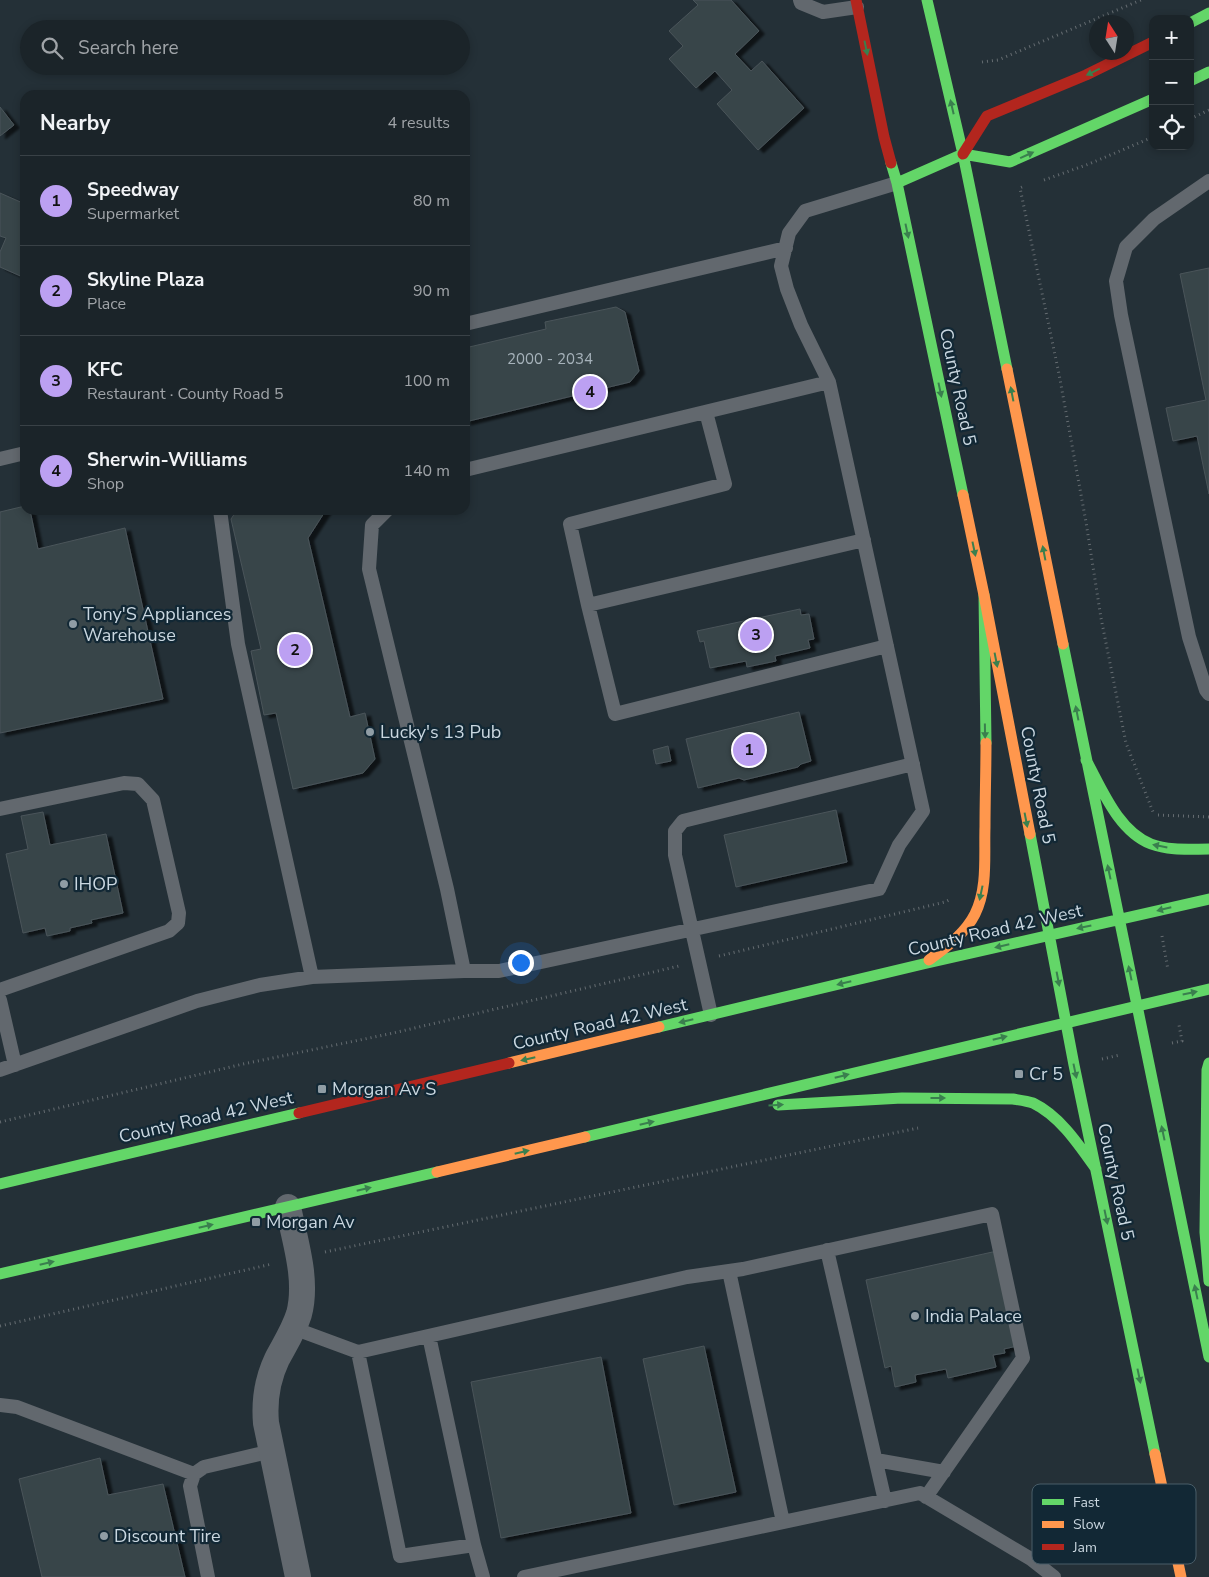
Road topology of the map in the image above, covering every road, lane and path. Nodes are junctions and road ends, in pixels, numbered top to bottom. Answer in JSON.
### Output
{"nodes":[{"id":1,"x":800,"y":0,"type":"edge"},
{"id":2,"x":927,"y":0,"type":"edge"},
{"id":3,"x":1141,"y":0,"type":"edge"},
{"id":4,"x":856,"y":4,"type":"edge"},
{"id":5,"x":1209,"y":13,"type":"edge"},
{"id":6,"x":1194,"y":21,"type":"edge"},
{"id":7,"x":1149,"y":44,"type":"edge"},
{"id":8,"x":982,"y":62,"type":"dead end"},
{"id":9,"x":1209,"y":72,"type":"edge"},
{"id":10,"x":1194,"y":79,"type":"edge"},
{"id":11,"x":1149,"y":100,"type":"edge"},
{"id":12,"x":1209,"y":110,"type":"edge"},
{"id":13,"x":1194,"y":117,"type":"edge"},
{"id":14,"x":1149,"y":138,"type":"edge"},
{"id":15,"x":963,"y":154,"type":"junction"},
{"id":16,"x":1209,"y":181,"type":"edge"},
{"id":17,"x":1038,"y":182,"type":"dead end"},
{"id":18,"x":896,"y":183,"type":"junction"},
{"id":19,"x":1029,"y":185,"type":"dead end"},
{"id":20,"x":786,"y":248,"type":"junction"},
{"id":21,"x":470,"y":323,"type":"edge"},
{"id":22,"x":829,"y":382,"type":"junction"},
{"id":23,"x":706,"y":412,"type":"junction"},
{"id":24,"x":20,"y":454,"type":"edge"},
{"id":25,"x":0,"y":459,"type":"edge"},
{"id":26,"x":470,"y":469,"type":"edge"},
{"id":27,"x":221,"y":515,"type":"edge"},
{"id":28,"x":382,"y":515,"type":"edge"},
{"id":29,"x":864,"y":540,"type":"junction"},
{"id":30,"x":984,"y":595,"type":"junction"},
{"id":31,"x":588,"y":605,"type":"junction"},
{"id":32,"x":887,"y":646,"type":"junction"},
{"id":33,"x":1209,"y":694,"type":"edge"},
{"id":34,"x":1086,"y":760,"type":"junction"},
{"id":35,"x":913,"y":764,"type":"junction"},
{"id":36,"x":0,"y":809,"type":"edge"},
{"id":37,"x":1209,"y":817,"type":"edge"},
{"id":38,"x":1209,"y":850,"type":"edge"},
{"id":39,"x":952,"y":898,"type":"dead end"},
{"id":40,"x":1209,"y":899,"type":"edge"},
{"id":41,"x":1157,"y":911,"type":"junction"},
{"id":42,"x":1119,"y":920,"type":"junction"},
{"id":43,"x":690,"y":930,"type":"junction"},
{"id":44,"x":1050,"y":935,"type":"junction"},
{"id":45,"x":698,"y":961,"type":"junction"},
{"id":46,"x":923,"y":964,"type":"junction"},
{"id":47,"x":464,"y":971,"type":"junction"},
{"id":48,"x":312,"y":977,"type":"junction"},
{"id":49,"x":1209,"y":989,"type":"edge"},
{"id":50,"x":0,"y":990,"type":"edge"},
{"id":51,"x":1174,"y":997,"type":"junction"},
{"id":52,"x":0,"y":1000,"type":"edge"},
{"id":53,"x":1137,"y":1006,"type":"junction"},
{"id":54,"x":711,"y":1015,"type":"junction"},
{"id":55,"x":1066,"y":1023,"type":"junction"},
{"id":56,"x":1146,"y":1049,"type":"junction"},
{"id":57,"x":1209,"y":1063,"type":"edge"},
{"id":58,"x":15,"y":1065,"type":"junction"},
{"id":59,"x":1074,"y":1065,"type":"junction"},
{"id":60,"x":0,"y":1070,"type":"edge"},
{"id":61,"x":710,"y":1108,"type":"junction"},
{"id":62,"x":0,"y":1122,"type":"edge"},
{"id":63,"x":922,"y":1127,"type":"dead end"},
{"id":64,"x":1096,"y":1169,"type":"junction"},
{"id":65,"x":0,"y":1184,"type":"edge"},
{"id":66,"x":288,"y":1207,"type":"junction"},
{"id":67,"x":827,"y":1250,"type":"junction"},
{"id":68,"x":298,"y":1258,"type":"junction"},
{"id":69,"x":730,"y":1271,"type":"junction"},
{"id":70,"x":0,"y":1274,"type":"edge"},
{"id":71,"x":1209,"y":1281,"type":"edge"},
{"id":72,"x":0,"y":1326,"type":"edge"},
{"id":73,"x":293,"y":1328,"type":"junction"},
{"id":74,"x":429,"y":1336,"type":"junction"},
{"id":75,"x":358,"y":1352,"type":"junction"},
{"id":76,"x":1209,"y":1357,"type":"edge"},
{"id":77,"x":0,"y":1405,"type":"edge"},
{"id":78,"x":272,"y":1451,"type":"junction"},
{"id":79,"x":876,"y":1460,"type":"junction"},
{"id":80,"x":944,"y":1472,"type":"junction"},
{"id":81,"x":194,"y":1474,"type":"junction"},
{"id":82,"x":1162,"y":1484,"type":"edge"},
{"id":83,"x":926,"y":1497,"type":"junction"},
{"id":84,"x":885,"y":1501,"type":"junction"},
{"id":85,"x":783,"y":1522,"type":"junction"},
{"id":86,"x":474,"y":1545,"type":"junction"},
{"id":87,"x":1032,"y":1560,"type":"edge"},
{"id":88,"x":1037,"y":1564,"type":"edge"},
{"id":89,"x":1178,"y":1564,"type":"edge"},
{"id":90,"x":208,"y":1577,"type":"edge"},
{"id":91,"x":298,"y":1577,"type":"edge"},
{"id":92,"x":483,"y":1577,"type":"edge"},
{"id":93,"x":524,"y":1577,"type":"edge"},
{"id":94,"x":1054,"y":1577,"type":"edge"},
{"id":95,"x":1181,"y":1577,"type":"edge"}],
"edges":[{"from":1,"to":4,"type":"lane"},
{"from":15,"to":2,"type":"main road","one_way":true},
{"from":3,"to":8,"type":"path"},
{"from":4,"to":18,"type":"main road","name":"County Road 5","one_way":true},
{"from":5,"to":6,"type":"main road"},
{"from":7,"to":15,"type":"main road","one_way":true},
{"from":9,"to":10,"type":"main road"},
{"from":15,"to":11,"type":"main road","one_way":true},
{"from":12,"to":13,"type":"path"},
{"from":14,"to":17,"type":"path"},
{"from":15,"to":18,"type":"main road"},
{"from":34,"to":15,"type":"main road","one_way":true},
{"from":16,"to":33,"type":"lane"},
{"from":18,"to":20,"type":"lane"},
{"from":18,"to":30,"type":"main road","name":"County Road 5","one_way":true},
{"from":19,"to":37,"type":"path"},
{"from":20,"to":21,"type":"lane"},
{"from":20,"to":22,"type":"lane"},
{"from":22,"to":23,"type":"lane"},
{"from":22,"to":29,"type":"lane"},
{"from":23,"to":26,"type":"lane"},
{"from":23,"to":31,"type":"lane"},
{"from":24,"to":25,"type":"lane"},
{"from":27,"to":48,"type":"lane"},
{"from":28,"to":47,"type":"lane"},
{"from":29,"to":31,"type":"lane"},
{"from":29,"to":32,"type":"lane"},
{"from":30,"to":44,"type":"main road","name":"County Road 5","one_way":true},
{"from":30,"to":46,"type":"main road","one_way":true},
{"from":31,"to":32,"type":"lane"},
{"from":32,"to":35,"type":"lane"},
{"from":38,"to":34,"type":"main road","one_way":true},
{"from":42,"to":34,"type":"main road","one_way":true},
{"from":35,"to":43,"type":"lane"},
{"from":35,"to":43,"type":"lane"},
{"from":36,"to":50,"type":"lane"},
{"from":39,"to":45,"type":"path"},
{"from":40,"to":41,"type":"main road","name":"County Road 42 West","one_way":true},
{"from":41,"to":42,"type":"main road","name":"County Road 42 West"},
{"from":41,"to":51,"type":"path"},
{"from":42,"to":44,"type":"main road","name":"County Road 42 West","one_way":true},
{"from":53,"to":42,"type":"main road","one_way":true},
{"from":43,"to":45,"type":"lane"},
{"from":43,"to":47,"type":"lane"},
{"from":44,"to":46,"type":"main road","name":"County Road 42 West","one_way":true},
{"from":44,"to":55,"type":"main road","name":"County Road 5","one_way":true},
{"from":45,"to":54,"type":"lane"},
{"from":45,"to":62,"type":"path"},
{"from":46,"to":54,"type":"main road","name":"County Road 42 West","one_way":true},
{"from":47,"to":48,"type":"lane"},
{"from":48,"to":58,"type":"lane"},
{"from":51,"to":49,"type":"main road","one_way":true},
{"from":51,"to":53,"type":"main road"},
{"from":51,"to":56,"type":"path"},
{"from":52,"to":58,"type":"lane"},
{"from":53,"to":55,"type":"main road"},
{"from":53,"to":56,"type":"main road"},
{"from":54,"to":65,"type":"main road","name":"County Road 42 West","one_way":true},
{"from":55,"to":59,"type":"main road","name":"County Road 5"},
{"from":61,"to":55,"type":"main road","one_way":true},
{"from":56,"to":59,"type":"path"},
{"from":76,"to":56,"type":"main road","one_way":true},
{"from":57,"to":71,"type":"main road"},
{"from":58,"to":60,"type":"lane"},
{"from":59,"to":64,"type":"main road","name":"County Road 5","one_way":true},
{"from":61,"to":64,"type":"main road","one_way":true},
{"from":66,"to":61,"type":"main road","one_way":true},
{"from":63,"to":68,"type":"path"},
{"from":64,"to":82,"type":"main road","name":"County Road 5","one_way":true},
{"from":66,"to":68,"type":"street"},
{"from":70,"to":66,"type":"main road","one_way":true},
{"from":67,"to":69,"type":"lane"},
{"from":67,"to":79,"type":"lane"},
{"from":67,"to":80,"type":"lane"},
{"from":68,"to":72,"type":"path"},
{"from":68,"to":73,"type":"street"},
{"from":69,"to":74,"type":"lane"},
{"from":69,"to":85,"type":"lane"},
{"from":73,"to":75,"type":"lane"},
{"from":73,"to":78,"type":"street"},
{"from":74,"to":75,"type":"lane"},
{"from":74,"to":86,"type":"lane"},
{"from":75,"to":86,"type":"lane"},
{"from":77,"to":81,"type":"lane"},
{"from":78,"to":81,"type":"lane"},
{"from":78,"to":91,"type":"street"},
{"from":79,"to":80,"type":"lane"},
{"from":79,"to":84,"type":"lane"},
{"from":80,"to":83,"type":"lane"},
{"from":81,"to":90,"type":"lane"},
{"from":83,"to":84,"type":"lane"},
{"from":83,"to":87,"type":"lane"},
{"from":84,"to":85,"type":"lane"},
{"from":85,"to":93,"type":"lane"},
{"from":86,"to":92,"type":"lane"},
{"from":88,"to":94,"type":"lane"},
{"from":89,"to":95,"type":"main road","name":"County Road 5","one_way":true}]}
